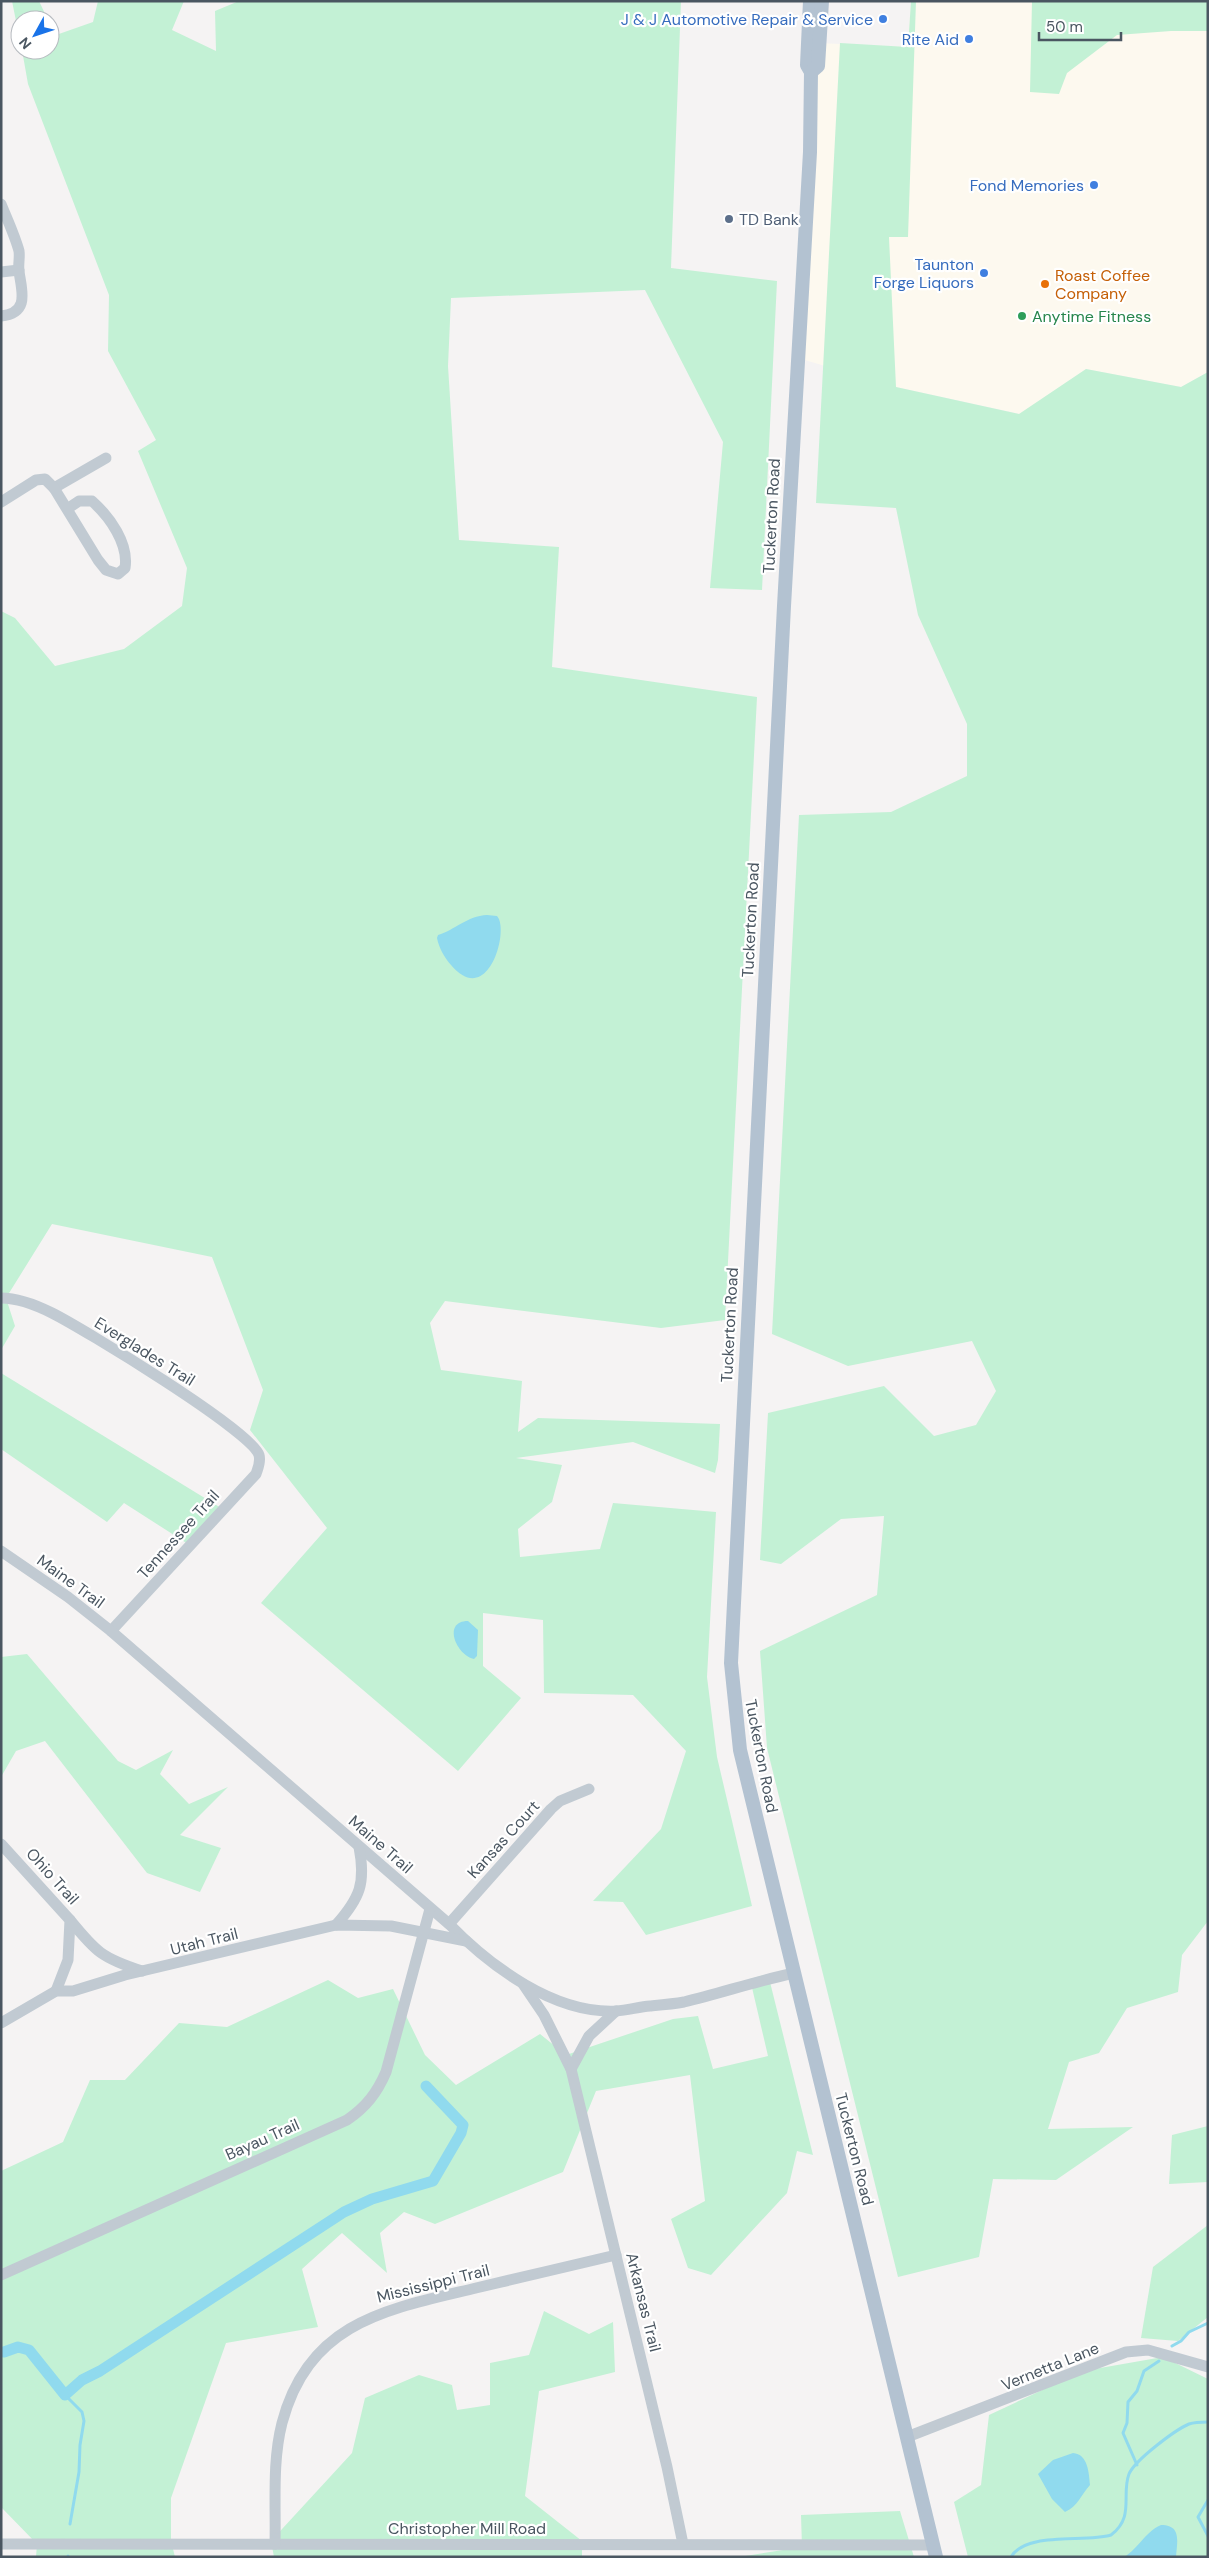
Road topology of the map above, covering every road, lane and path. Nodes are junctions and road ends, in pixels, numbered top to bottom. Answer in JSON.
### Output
{"nodes":[{"id":1,"x":810,"y":1,"type":"edge"},
{"id":2,"x":822,"y":1,"type":"edge"},
{"id":3,"x":811,"y":72,"type":"junction"},
{"id":4,"x":1,"y":204,"type":"edge"},
{"id":5,"x":19,"y":270,"type":"junction"},
{"id":6,"x":1,"y":272,"type":"edge"},
{"id":7,"x":1,"y":316,"type":"edge"},
{"id":8,"x":106,"y":458,"type":"dead end"},
{"id":9,"x":54,"y":488,"type":"junction"},
{"id":10,"x":1,"y":502,"type":"edge"},
{"id":11,"x":67,"y":509,"type":"junction"},
{"id":12,"x":1,"y":1298,"type":"edge"},
{"id":13,"x":259,"y":1455,"type":"joint"},
{"id":14,"x":1,"y":1551,"type":"edge"},
{"id":15,"x":111,"y":1631,"type":"junction"},
{"id":16,"x":589,"y":1789,"type":"dead end"},
{"id":17,"x":1,"y":1844,"type":"edge"},
{"id":18,"x":359,"y":1847,"type":"junction"},
{"id":19,"x":430,"y":1909,"type":"junction"},
{"id":20,"x":70,"y":1920,"type":"junction"},
{"id":21,"x":449,"y":1924,"type":"junction"},
{"id":22,"x":336,"y":1925,"type":"junction"},
{"id":23,"x":423,"y":1932,"type":"junction"},
{"id":24,"x":466,"y":1941,"type":"junction"},
{"id":25,"x":146,"y":1972,"type":"junction"},
{"id":26,"x":794,"y":1973,"type":"junction"},
{"id":27,"x":522,"y":1983,"type":"junction"},
{"id":28,"x":56,"y":1991,"type":"junction"},
{"id":29,"x":616,"y":2011,"type":"junction"},
{"id":30,"x":1,"y":2024,"type":"edge"},
{"id":31,"x":571,"y":2069,"type":"junction"},
{"id":32,"x":616,"y":2255,"type":"junction"},
{"id":33,"x":1,"y":2275,"type":"edge"},
{"id":34,"x":1208,"y":2367,"type":"edge"},
{"id":35,"x":907,"y":2437,"type":"junction"},
{"id":36,"x":1,"y":2544,"type":"edge"},
{"id":37,"x":275,"y":2544,"type":"junction"},
{"id":38,"x":683,"y":2544,"type":"junction"},
{"id":39,"x":934,"y":2551,"type":"edge"}],
"edges":[{"from":1,"to":3,"type":"main road","name":"Tuckerton Road"},
{"from":2,"to":3,"type":"main road","name":"Tuckerton Road"},
{"from":3,"to":26,"type":"main road","name":"Tuckerton Road"},
{"from":4,"to":5,"type":"street"},
{"from":5,"to":6,"type":"street"},
{"from":5,"to":7,"type":"street"},
{"from":8,"to":9,"type":"street"},
{"from":9,"to":10,"type":"street"},
{"from":9,"to":11,"type":"street"},
{"from":11,"to":11,"type":"street"},
{"from":12,"to":13,"type":"street","name":"Everglades Trail"},
{"from":13,"to":15,"type":"street","name":"Tennessee Trail"},
{"from":14,"to":15,"type":"street","name":"Maine Trail"},
{"from":15,"to":18,"type":"street","name":"Maine Trail"},
{"from":16,"to":21,"type":"street","name":"Kansas Court"},
{"from":17,"to":20,"type":"street","name":"Ohio Trail"},
{"from":18,"to":19,"type":"street","name":"Maine Trail"},
{"from":18,"to":22,"type":"street"},
{"from":19,"to":21,"type":"street","name":"Maine Trail"},
{"from":19,"to":23,"type":"street"},
{"from":20,"to":25,"type":"street"},
{"from":20,"to":28,"type":"street","name":"Ohio Trail"},
{"from":21,"to":24,"type":"street","name":"Maine Trail"},
{"from":22,"to":23,"type":"street","name":"Utah Trail"},
{"from":22,"to":25,"type":"street","name":"Utah Trail"},
{"from":23,"to":24,"type":"street","name":"Utah Trail"},
{"from":23,"to":33,"type":"street","name":"Bayau Trail"},
{"from":24,"to":27,"type":"street","name":"Maine Trail"},
{"from":25,"to":28,"type":"street","name":"Utah Trail"},
{"from":26,"to":29,"type":"street","name":"Maine Trail"},
{"from":26,"to":35,"type":"main road","name":"Tuckerton Road"},
{"from":27,"to":29,"type":"street","name":"Maine Trail"},
{"from":27,"to":31,"type":"street","name":"Arkansas Trail"},
{"from":28,"to":30,"type":"street","name":"Utah Trail"},
{"from":29,"to":31,"type":"street"},
{"from":31,"to":32,"type":"street","name":"Arkansas Trail"},
{"from":32,"to":37,"type":"street","name":"Mississippi Trail"},
{"from":32,"to":38,"type":"street","name":"Arkansas Trail"},
{"from":34,"to":35,"type":"street","name":"Vernetta Lane"},
{"from":35,"to":39,"type":"main road","name":"Tuckerton Road"},
{"from":36,"to":37,"type":"street","name":"Christopher Mill Road"},
{"from":37,"to":38,"type":"street","name":"Christopher Mill Road"},
{"from":38,"to":39,"type":"street","name":"Christopher Mill Road"}]}
